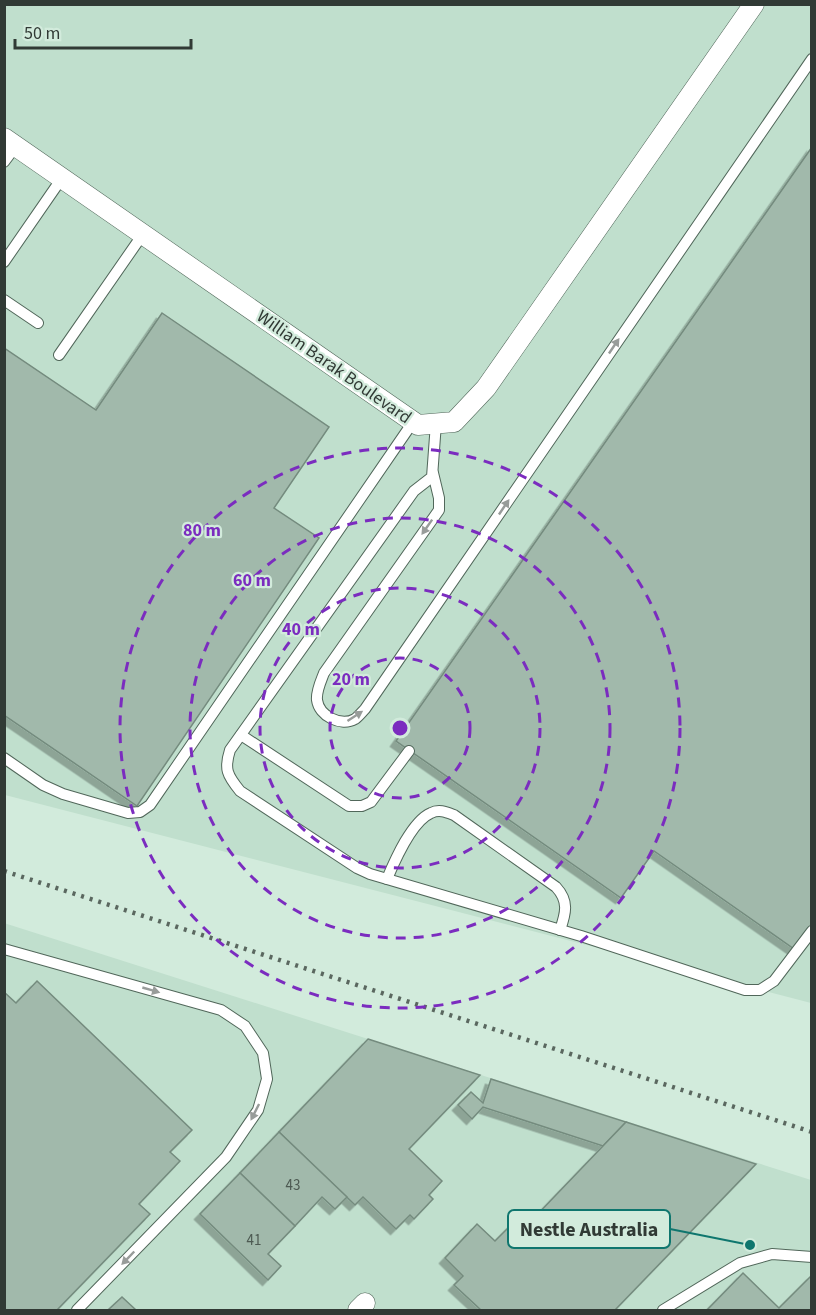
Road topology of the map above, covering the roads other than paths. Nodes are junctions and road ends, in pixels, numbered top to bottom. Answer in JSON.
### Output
{"nodes":[{"id":1,"x":754,"y":4,"type":"edge"},
{"id":2,"x":812,"y":59,"type":"edge"},
{"id":3,"x":8,"y":149,"type":"edge"},
{"id":4,"x":62,"y":178,"type":"junction"},
{"id":5,"x":143,"y":234,"type":"junction"},
{"id":6,"x":4,"y":262,"type":"edge"},
{"id":7,"x":4,"y":300,"type":"edge"},
{"id":8,"x":38,"y":323,"type":"dead end"},
{"id":9,"x":59,"y":355,"type":"dead end"},
{"id":10,"x":413,"y":422,"type":"junction"},
{"id":11,"x":436,"y":423,"type":"junction"},
{"id":12,"x":433,"y":473,"type":"junction"},
{"id":13,"x":241,"y":735,"type":"junction"},
{"id":14,"x":409,"y":752,"type":"dead end"},
{"id":15,"x":4,"y":758,"type":"edge"},
{"id":16,"x":387,"y":879,"type":"junction"},
{"id":17,"x":560,"y":930,"type":"junction"},
{"id":18,"x":812,"y":931,"type":"edge"},
{"id":19,"x":4,"y":949,"type":"edge"},
{"id":20,"x":812,"y":1257,"type":"edge"},
{"id":21,"x":77,"y":1311,"type":"edge"},
{"id":22,"x":663,"y":1311,"type":"edge"}],
"edges":[{"from":1,"to":11,"type":"street","name":"William Barak Boulevard"},
{"from":12,"to":2,"type":"lane","one_way":true},
{"from":3,"to":4,"type":"street","name":"William Barak Boulevard"},
{"from":4,"to":5,"type":"street","name":"William Barak Boulevard"},
{"from":4,"to":6,"type":"lane"},
{"from":5,"to":9,"type":"lane"},
{"from":5,"to":10,"type":"street","name":"William Barak Boulevard"},
{"from":7,"to":8,"type":"lane"},
{"from":10,"to":11,"type":"street","name":"William Barak Boulevard"},
{"from":10,"to":15,"type":"lane"},
{"from":11,"to":12,"type":"lane"},
{"from":12,"to":13,"type":"lane"},
{"from":13,"to":14,"type":"lane"},
{"from":13,"to":16,"type":"lane"},
{"from":16,"to":17,"type":"lane"},
{"from":16,"to":17,"type":"lane"},
{"from":17,"to":18,"type":"lane"},
{"from":19,"to":21,"type":"lane","one_way":true},
{"from":20,"to":22,"type":"lane"}]}
